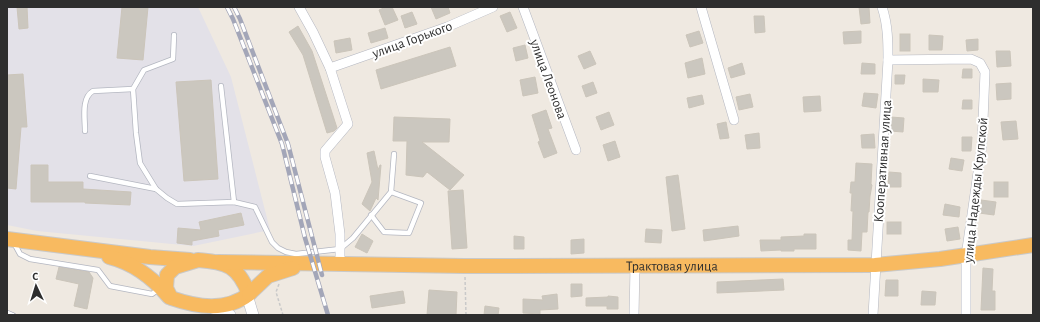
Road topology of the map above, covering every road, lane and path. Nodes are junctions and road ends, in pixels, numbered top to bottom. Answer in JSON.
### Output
{"nodes":[{"id":1,"x":299,"y":7,"type":"edge"},
{"id":2,"x":493,"y":7,"type":"edge"},
{"id":3,"x":523,"y":7,"type":"edge"},
{"id":4,"x":701,"y":7,"type":"edge"},
{"id":5,"x":882,"y":7,"type":"edge"},
{"id":6,"x":174,"y":35,"type":"dead end"},
{"id":7,"x":888,"y":60,"type":"junction"},
{"id":8,"x":330,"y":68,"type":"junction"},
{"id":9,"x":222,"y":86,"type":"dead end"},
{"id":10,"x":133,"y":89,"type":"junction"},
{"id":11,"x":734,"y":120,"type":"dead end"},
{"id":12,"x":85,"y":130,"type":"dead end"},
{"id":13,"x":576,"y":150,"type":"dead end"},
{"id":14,"x":394,"y":154,"type":"dead end"},
{"id":15,"x":90,"y":176,"type":"dead end"},
{"id":16,"x":156,"y":188,"type":"junction"},
{"id":17,"x":391,"y":192,"type":"junction"},
{"id":18,"x":234,"y":202,"type":"junction"},
{"id":19,"x":371,"y":215,"type":"junction"},
{"id":20,"x":10,"y":239,"type":"edge"},
{"id":21,"x":1033,"y":245,"type":"edge"},
{"id":22,"x":70,"y":248,"type":"junction"},
{"id":23,"x":340,"y":249,"type":"junction"},
{"id":24,"x":966,"y":256,"type":"junction"},
{"id":25,"x":198,"y":260,"type":"junction"},
{"id":26,"x":218,"y":262,"type":"junction"},
{"id":27,"x":309,"y":264,"type":"junction"},
{"id":28,"x":340,"y":265,"type":"junction"},
{"id":29,"x":875,"y":265,"type":"junction"},
{"id":30,"x":464,"y":266,"type":"junction"},
{"id":31,"x":635,"y":266,"type":"junction"},
{"id":32,"x":282,"y":272,"type":"junction"},
{"id":33,"x":161,"y":287,"type":"junction"},
{"id":34,"x":248,"y":294,"type":"junction"},
{"id":35,"x":171,"y":298,"type":"junction"},
{"id":36,"x":207,"y":306,"type":"junction"},
{"id":37,"x":230,"y":315,"type":"edge"},
{"id":38,"x":253,"y":315,"type":"edge"},
{"id":39,"x":283,"y":315,"type":"edge"},
{"id":40,"x":466,"y":315,"type":"edge"},
{"id":41,"x":634,"y":315,"type":"edge"},
{"id":42,"x":873,"y":315,"type":"edge"},
{"id":43,"x":966,"y":315,"type":"edge"}],
"edges":[{"from":1,"to":8,"type":"street"},
{"from":2,"to":8,"type":"street","name":"улица Горького"},
{"from":3,"to":13,"type":"street","name":"улица Леонова"},
{"from":4,"to":11,"type":"street"},
{"from":5,"to":7,"type":"street","name":"Кооперативная улица"},
{"from":6,"to":10,"type":"lane"},
{"from":7,"to":24,"type":"street","name":"улица Надежды Крупской"},
{"from":7,"to":29,"type":"street","name":"Кооперативная улица"},
{"from":8,"to":23,"type":"street"},
{"from":9,"to":18,"type":"lane"},
{"from":10,"to":12,"type":"lane"},
{"from":10,"to":16,"type":"lane"},
{"from":14,"to":17,"type":"lane"},
{"from":15,"to":16,"type":"lane"},
{"from":16,"to":18,"type":"lane"},
{"from":17,"to":19,"type":"lane"},
{"from":17,"to":19,"type":"lane"},
{"from":18,"to":23,"type":"lane"},
{"from":19,"to":23,"type":"lane"},
{"from":20,"to":22,"type":"highway"},
{"from":20,"to":33,"type":"lane"},
{"from":21,"to":24,"type":"highway","name":"Трактовая улица"},
{"from":22,"to":25,"type":"highway","name":"Трактовая улица"},
{"from":22,"to":33,"type":"highway"},
{"from":23,"to":28,"type":"street"},
{"from":24,"to":29,"type":"highway","name":"Трактовая улица"},
{"from":24,"to":43,"type":"street","name":"улица Надежды Крупской"},
{"from":25,"to":26,"type":"highway","name":"Трактовая улица"},
{"from":25,"to":35,"type":"highway"},
{"from":26,"to":27,"type":"highway","name":"Трактовая улица"},
{"from":26,"to":34,"type":"highway"},
{"from":27,"to":28,"type":"highway","name":"Трактовая улица"},
{"from":27,"to":32,"type":"highway"},
{"from":28,"to":30,"type":"highway","name":"Трактовая улица"},
{"from":29,"to":31,"type":"highway","name":"Трактовая улица"},
{"from":29,"to":42,"type":"street","name":"Кооперативная улица"},
{"from":30,"to":31,"type":"highway","name":"Трактовая улица"},
{"from":30,"to":40,"type":"path"},
{"from":31,"to":41,"type":"street"},
{"from":32,"to":34,"type":"highway"},
{"from":32,"to":39,"type":"path"},
{"from":33,"to":35,"type":"highway"},
{"from":34,"to":36,"type":"highway"},
{"from":34,"to":38,"type":"street"},
{"from":35,"to":36,"type":"highway"},
{"from":36,"to":37,"type":"street"}]}
